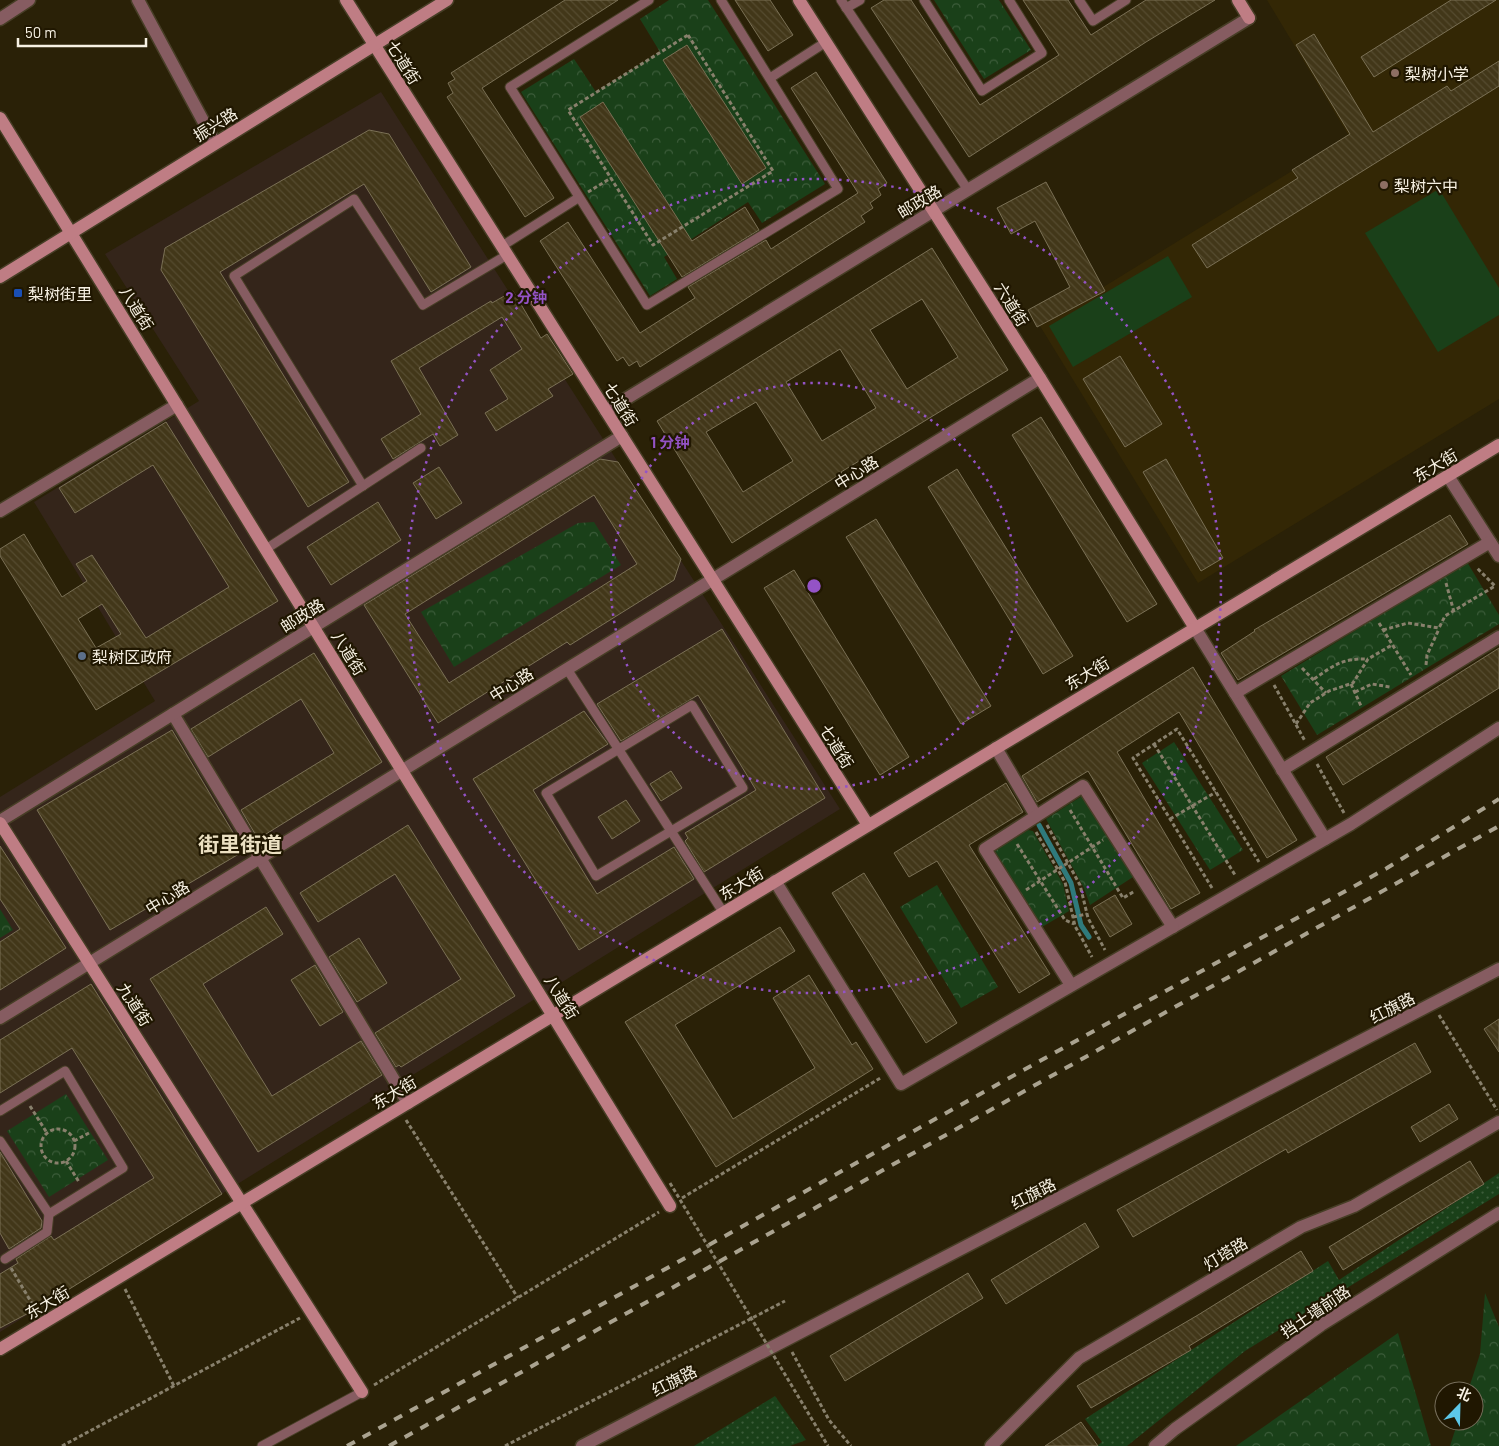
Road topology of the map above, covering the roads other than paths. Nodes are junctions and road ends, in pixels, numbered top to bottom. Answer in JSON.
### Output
{"nodes":[{"id":1,"x":29,"y":0,"type":"edge"},
{"id":2,"x":138,"y":0,"type":"edge"},
{"id":3,"x":346,"y":0,"type":"edge"},
{"id":4,"x":447,"y":0,"type":"edge"},
{"id":5,"x":648,"y":0,"type":"edge"},
{"id":6,"x":721,"y":0,"type":"edge"},
{"id":7,"x":799,"y":0,"type":"edge"},
{"id":8,"x":841,"y":0,"type":"edge"},
{"id":9,"x":860,"y":0,"type":"edge"},
{"id":10,"x":924,"y":0,"type":"edge"},
{"id":11,"x":1009,"y":0,"type":"edge"},
{"id":12,"x":1079,"y":0,"type":"edge"},
{"id":13,"x":1126,"y":0,"type":"edge"},
{"id":14,"x":1238,"y":0,"type":"edge"},
{"id":15,"x":846,"y":8,"type":"junction"},
{"id":16,"x":0,"y":19,"type":"edge"},
{"id":17,"x":826,"y":42,"type":"junction"},
{"id":18,"x":375,"y":46,"type":"junction"},
{"id":19,"x":770,"y":78,"type":"junction"},
{"id":20,"x":0,"y":118,"type":"edge"},
{"id":21,"x":215,"y":143,"type":"junction"},
{"id":22,"x":968,"y":190,"type":"junction"},
{"id":23,"x":578,"y":198,"type":"junction"},
{"id":24,"x":934,"y":211,"type":"junction"},
{"id":25,"x":71,"y":233,"type":"junction"},
{"id":26,"x":505,"y":251,"type":"junction"},
{"id":27,"x":0,"y":277,"type":"edge"},
{"id":28,"x":1040,"y":378,"type":"junction"},
{"id":29,"x":177,"y":405,"type":"junction"},
{"id":30,"x":606,"y":411,"type":"junction"},
{"id":31,"x":622,"y":436,"type":"junction"},
{"id":32,"x":1499,"y":446,"type":"edge"},
{"id":33,"x":421,"y":448,"type":"dead end"},
{"id":34,"x":1448,"y":476,"type":"junction"},
{"id":35,"x":363,"y":486,"type":"junction"},
{"id":36,"x":0,"y":511,"type":"edge"},
{"id":37,"x":1490,"y":542,"type":"junction"},
{"id":38,"x":266,"y":549,"type":"junction"},
{"id":39,"x":1499,"y":556,"type":"edge"},
{"id":40,"x":712,"y":579,"type":"junction"},
{"id":41,"x":314,"y":627,"type":"junction"},
{"id":42,"x":1195,"y":628,"type":"junction"},
{"id":43,"x":1499,"y":637,"type":"edge"},
{"id":44,"x":567,"y":669,"type":"junction"},
{"id":45,"x":1235,"y":693,"type":"junction"},
{"id":46,"x":173,"y":714,"type":"junction"},
{"id":47,"x":1499,"y":728,"type":"edge"},
{"id":48,"x":996,"y":748,"type":"junction"},
{"id":49,"x":619,"y":749,"type":"junction"},
{"id":50,"x":403,"y":770,"type":"junction"},
{"id":51,"x":1282,"y":770,"type":"junction"},
{"id":52,"x":1035,"y":817,"type":"junction"},
{"id":53,"x":0,"y":822,"type":"edge"},
{"id":54,"x":868,"y":825,"type":"junction"},
{"id":55,"x":671,"y":831,"type":"junction"},
{"id":56,"x":1325,"y":839,"type":"junction"},
{"id":57,"x":260,"y":858,"type":"junction"},
{"id":58,"x":775,"y":881,"type":"junction"},
{"id":59,"x":723,"y":912,"type":"junction"},
{"id":60,"x":1173,"y":927,"type":"junction"},
{"id":61,"x":90,"y":964,"type":"junction"},
{"id":62,"x":1499,"y":969,"type":"edge"},
{"id":63,"x":1071,"y":985,"type":"junction"},
{"id":64,"x":554,"y":1015,"type":"junction"},
{"id":65,"x":0,"y":1018,"type":"edge"},
{"id":66,"x":403,"y":1106,"type":"junction"},
{"id":67,"x":0,"y":1111,"type":"edge"},
{"id":68,"x":1499,"y":1122,"type":"edge"},
{"id":69,"x":0,"y":1141,"type":"edge"},
{"id":70,"x":242,"y":1203,"type":"junction"},
{"id":71,"x":670,"y":1206,"type":"road end"},
{"id":72,"x":1499,"y":1213,"type":"edge"},
{"id":73,"x":49,"y":1214,"type":"junction"},
{"id":74,"x":5,"y":1259,"type":"road end"},
{"id":75,"x":0,"y":1349,"type":"edge"},
{"id":76,"x":362,"y":1392,"type":"joint"},
{"id":77,"x":262,"y":1446,"type":"edge"},
{"id":78,"x":582,"y":1446,"type":"edge"},
{"id":79,"x":991,"y":1446,"type":"edge"},
{"id":80,"x":1155,"y":1446,"type":"edge"}],
"edges":[{"from":1,"to":16,"type":"street"},
{"from":2,"to":21,"type":"street"},
{"from":3,"to":18,"type":"street","name":"七道街"},
{"from":4,"to":18,"type":"street","name":"振兴路"},
{"from":5,"to":23,"type":"lane"},
{"from":6,"to":19,"type":"lane"},
{"from":7,"to":17,"type":"street","name":"六道街"},
{"from":8,"to":15,"type":"lane"},
{"from":9,"to":15,"type":"lane"},
{"from":10,"to":11,"type":"lane"},
{"from":12,"to":13,"type":"lane"},
{"from":14,"to":22,"type":"street","name":"邮政路"},
{"from":15,"to":22,"type":"lane"},
{"from":17,"to":19,"type":"lane"},
{"from":17,"to":24,"type":"street","name":"六道街"},
{"from":18,"to":21,"type":"street","name":"振兴路"},
{"from":18,"to":26,"type":"street","name":"七道街"},
{"from":19,"to":23,"type":"lane"},
{"from":20,"to":25,"type":"street","name":"八道街"},
{"from":21,"to":25,"type":"street","name":"振兴路"},
{"from":22,"to":24,"type":"street","name":"邮政路"},
{"from":23,"to":26,"type":"lane"},
{"from":24,"to":28,"type":"street","name":"六道街"},
{"from":24,"to":30,"type":"street","name":"邮政路"},
{"from":25,"to":27,"type":"street","name":"振兴路"},
{"from":25,"to":29,"type":"street","name":"八道街"},
{"from":26,"to":30,"type":"street","name":"七道街"},
{"from":26,"to":35,"type":"lane"},
{"from":28,"to":40,"type":"street","name":"中心路"},
{"from":28,"to":42,"type":"street","name":"六道街"},
{"from":29,"to":36,"type":"street"},
{"from":29,"to":38,"type":"street","name":"八道街"},
{"from":30,"to":31,"type":"street","name":"七道街"},
{"from":31,"to":40,"type":"street","name":"七道街"},
{"from":31,"to":41,"type":"street","name":"邮政路"},
{"from":32,"to":34,"type":"street","name":"东大街"},
{"from":33,"to":35,"type":"lane"},
{"from":34,"to":37,"type":"street"},
{"from":34,"to":42,"type":"street","name":"东大街"},
{"from":35,"to":38,"type":"lane"},
{"from":37,"to":39,"type":"street"},
{"from":37,"to":45,"type":"street"},
{"from":38,"to":41,"type":"street","name":"八道街"},
{"from":40,"to":44,"type":"street","name":"中心路"},
{"from":40,"to":54,"type":"street","name":"七道街"},
{"from":41,"to":46,"type":"street","name":"邮政路"},
{"from":41,"to":50,"type":"street","name":"八道街"},
{"from":42,"to":45,"type":"street"},
{"from":42,"to":48,"type":"street","name":"东大街"},
{"from":43,"to":51,"type":"street"},
{"from":44,"to":49,"type":"lane"},
{"from":44,"to":50,"type":"street","name":"中心路"},
{"from":45,"to":51,"type":"street"},
{"from":46,"to":53,"type":"street","name":"邮政路"},
{"from":46,"to":57,"type":"street"},
{"from":47,"to":56,"type":"street"},
{"from":48,"to":52,"type":"street"},
{"from":48,"to":54,"type":"street","name":"东大街"},
{"from":49,"to":55,"type":"lane"},
{"from":49,"to":55,"type":"lane"},
{"from":49,"to":55,"type":"lane"},
{"from":50,"to":57,"type":"street","name":"中心路"},
{"from":50,"to":64,"type":"street","name":"八道街"},
{"from":51,"to":56,"type":"street"},
{"from":52,"to":60,"type":"street"},
{"from":52,"to":63,"type":"street"},
{"from":53,"to":61,"type":"street","name":"九道街"},
{"from":54,"to":58,"type":"street","name":"东大街"},
{"from":55,"to":59,"type":"lane"},
{"from":56,"to":60,"type":"street"},
{"from":57,"to":61,"type":"street","name":"中心路"},
{"from":57,"to":66,"type":"street"},
{"from":58,"to":59,"type":"street","name":"东大街"},
{"from":58,"to":63,"type":"street"},
{"from":59,"to":64,"type":"street","name":"东大街"},
{"from":60,"to":63,"type":"street"},
{"from":61,"to":65,"type":"street","name":"中心路"},
{"from":61,"to":70,"type":"street","name":"九道街"},
{"from":62,"to":78,"type":"street","name":"红旗路"},
{"from":64,"to":66,"type":"street","name":"东大街"},
{"from":64,"to":71,"type":"street","name":"八道街"},
{"from":66,"to":70,"type":"street","name":"东大街"},
{"from":67,"to":73,"type":"lane"},
{"from":68,"to":79,"type":"street","name":"灯塔路"},
{"from":69,"to":73,"type":"lane"},
{"from":70,"to":75,"type":"street","name":"东大街"},
{"from":70,"to":76,"type":"street","name":"九道街"},
{"from":72,"to":80,"type":"street","name":"挡土墙前路"},
{"from":73,"to":74,"type":"lane"},
{"from":76,"to":77,"type":"lane"}]}
